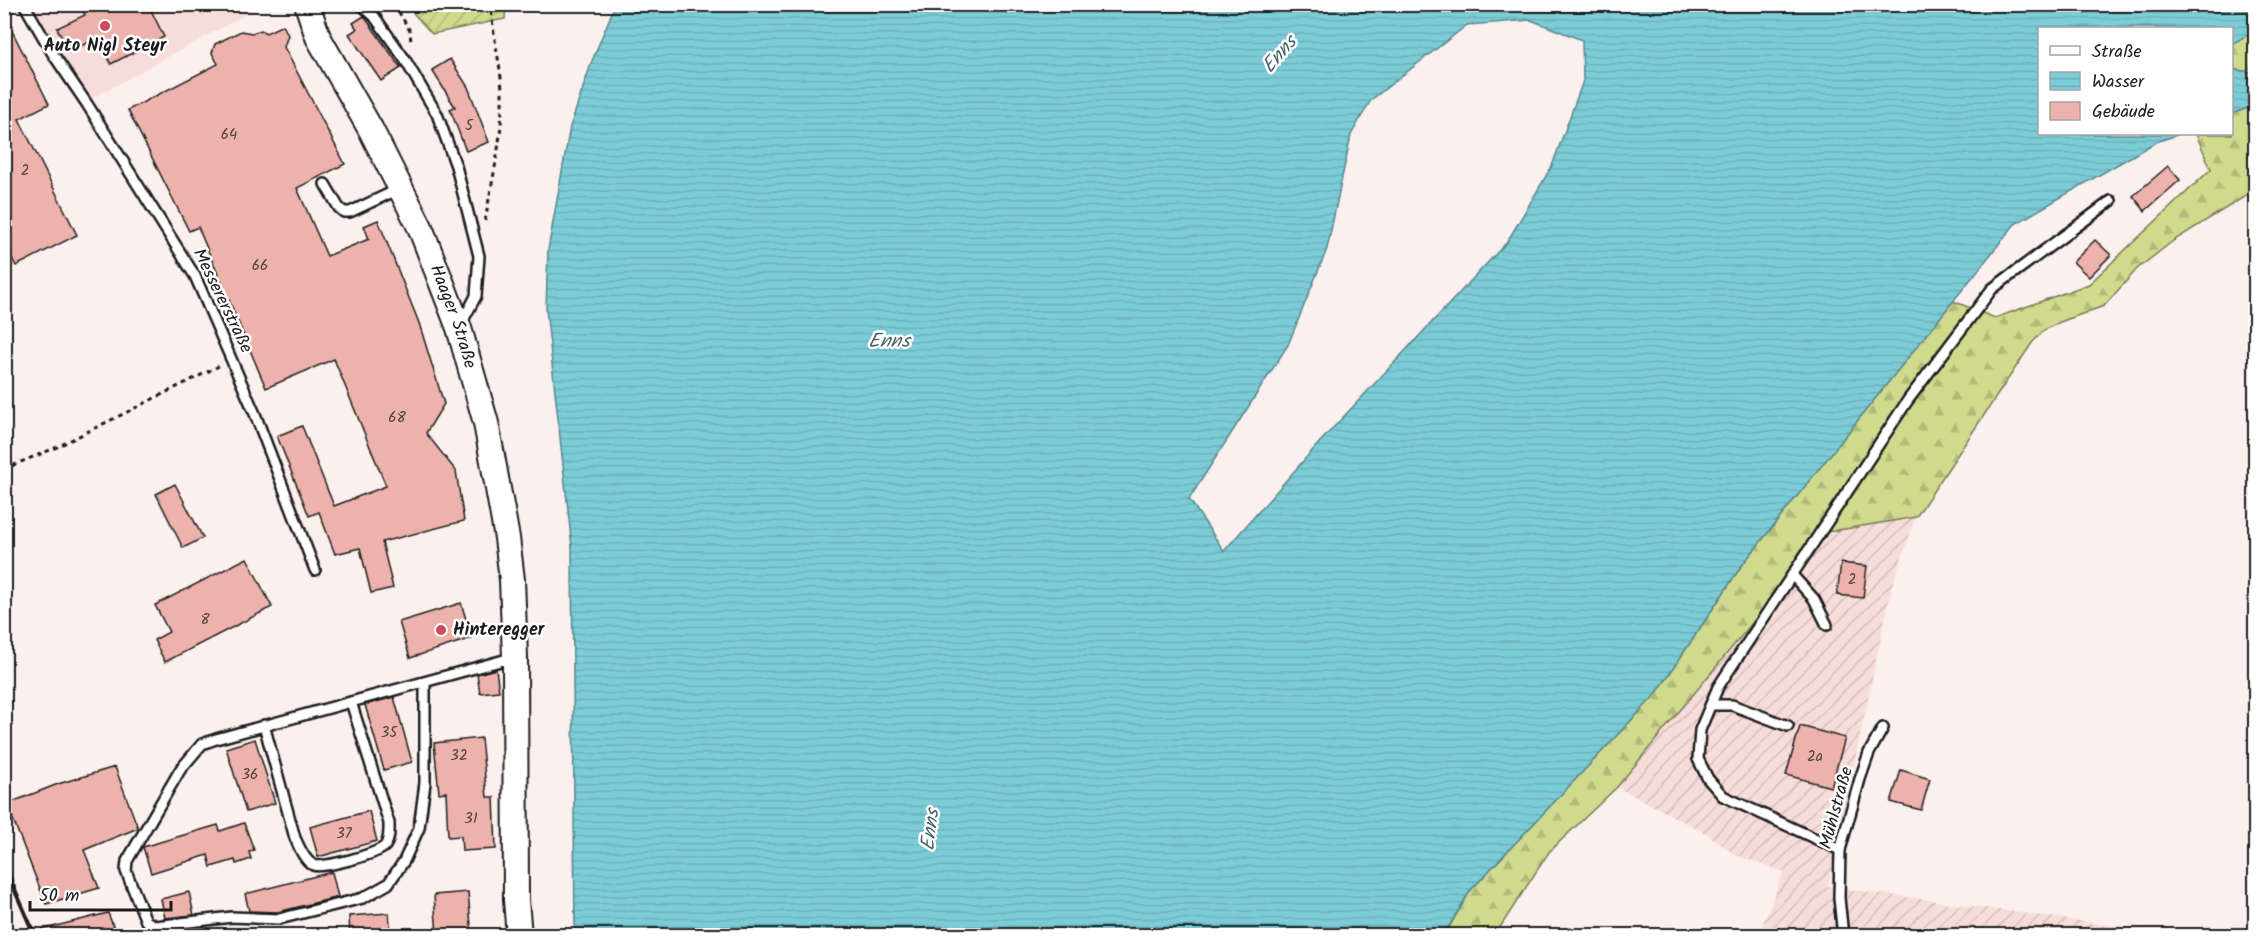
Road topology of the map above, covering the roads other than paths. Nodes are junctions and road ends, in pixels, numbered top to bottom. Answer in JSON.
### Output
{"nodes":[{"id":1,"x":24,"y":4,"type":"edge"},
{"id":2,"x":307,"y":4,"type":"edge"},
{"id":3,"x":361,"y":4,"type":"edge"},
{"id":4,"x":325,"y":184,"type":"dead end"},
{"id":5,"x":401,"y":188,"type":"junction"},
{"id":6,"x":2111,"y":201,"type":"dead end"},
{"id":7,"x":459,"y":328,"type":"junction"},
{"id":8,"x":315,"y":570,"type":"dead end"},
{"id":9,"x":1793,"y":576,"type":"junction"},
{"id":10,"x":1827,"y":625,"type":"dead end"},
{"id":11,"x":515,"y":657,"type":"junction"},
{"id":12,"x":425,"y":682,"type":"junction"},
{"id":13,"x":351,"y":702,"type":"junction"},
{"id":14,"x":1711,"y":705,"type":"junction"},
{"id":15,"x":264,"y":726,"type":"junction"},
{"id":16,"x":1788,"y":726,"type":"dead end"},
{"id":17,"x":1883,"y":728,"type":"dead end"},
{"id":18,"x":1840,"y":850,"type":"junction"},
{"id":19,"x":519,"y":936,"type":"edge"},
{"id":20,"x":1843,"y":936,"type":"edge"}],
"edges":[{"from":1,"to":8,"type":"lane","name":"Messererstraße"},
{"from":2,"to":5,"type":"street","name":"Haager Straße"},
{"from":3,"to":7,"type":"lane"},
{"from":4,"to":5,"type":"lane"},
{"from":5,"to":7,"type":"street","name":"Haager Straße"},
{"from":6,"to":9,"type":"lane"},
{"from":7,"to":11,"type":"street","name":"Haager Straße"},
{"from":9,"to":10,"type":"lane"},
{"from":9,"to":14,"type":"lane"},
{"from":11,"to":12,"type":"lane"},
{"from":11,"to":19,"type":"street","name":"Haager Straße"},
{"from":12,"to":13,"type":"lane"},
{"from":12,"to":15,"type":"lane"},
{"from":13,"to":15,"type":"lane"},
{"from":13,"to":15,"type":"lane"},
{"from":14,"to":16,"type":"lane"},
{"from":14,"to":18,"type":"lane"},
{"from":17,"to":18,"type":"lane","name":"Mühlstraße"},
{"from":18,"to":20,"type":"lane","name":"Mühlstraße"}]}
